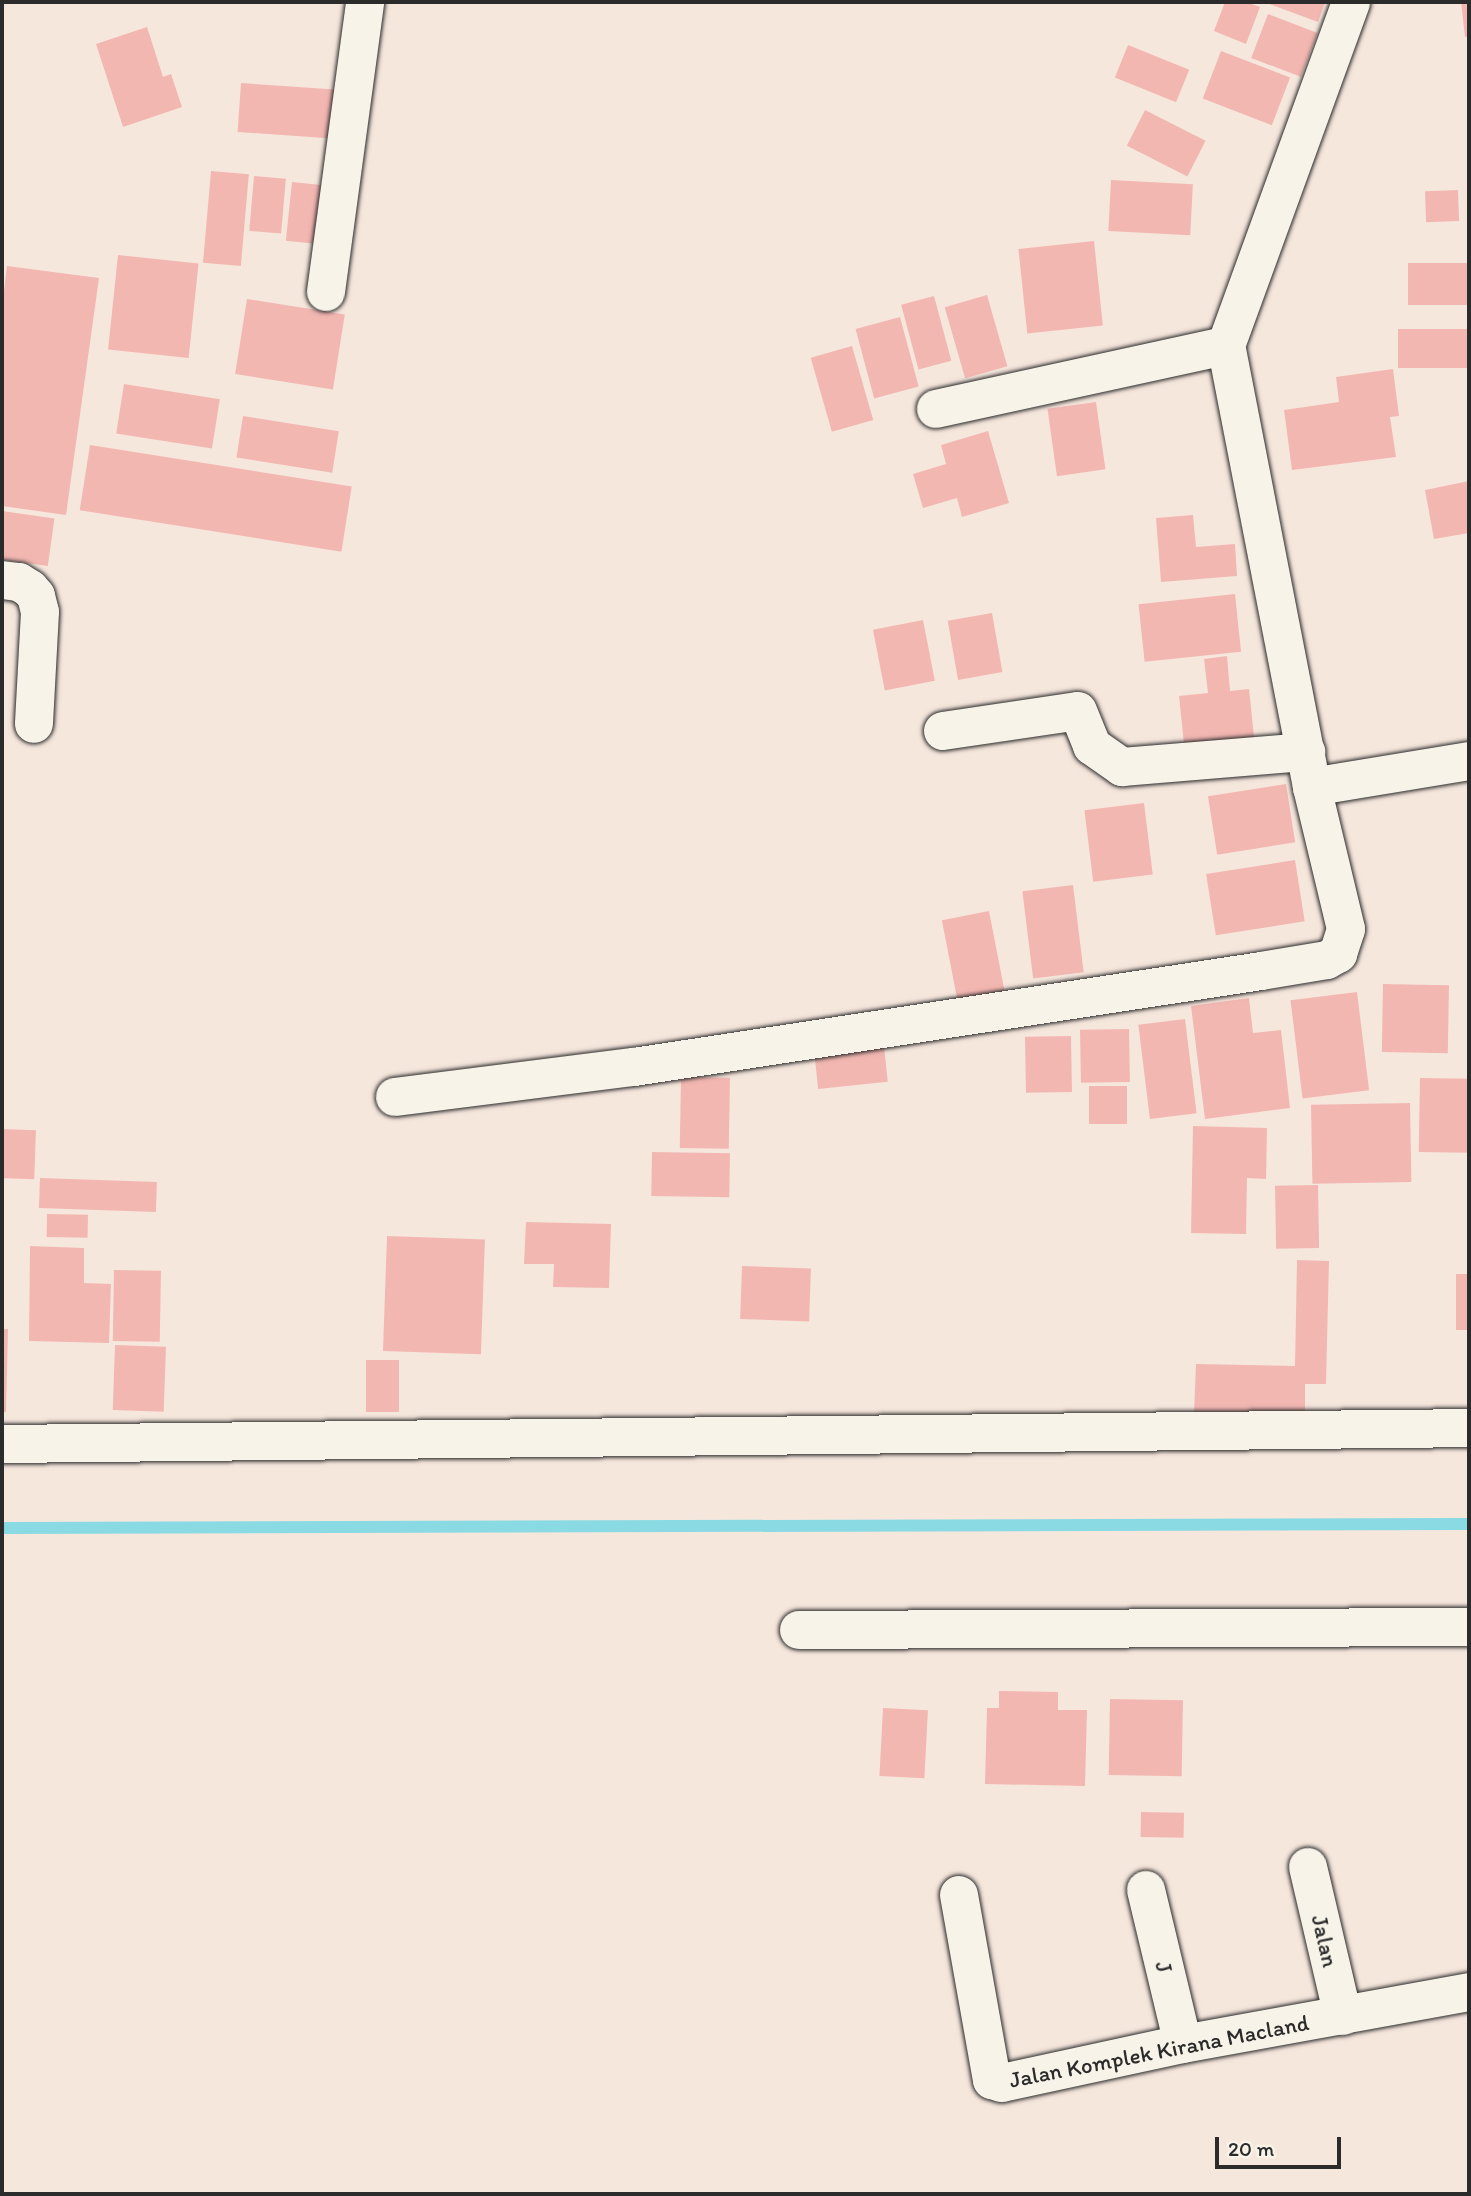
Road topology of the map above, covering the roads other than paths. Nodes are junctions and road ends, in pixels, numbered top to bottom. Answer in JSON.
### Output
{"nodes":[{"id":1,"x":365,"y":2,"type":"edge"},
{"id":2,"x":1351,"y":2,"type":"edge"},
{"id":3,"x":326,"y":292,"type":"dead end"},
{"id":4,"x":1226,"y":346,"type":"junction"},
{"id":5,"x":936,"y":409,"type":"dead end"},
{"id":6,"x":2,"y":580,"type":"edge"},
{"id":7,"x":34,"y":724,"type":"dead end"},
{"id":8,"x":943,"y":731,"type":"dead end"},
{"id":9,"x":1469,"y":761,"type":"edge"},
{"id":10,"x":1309,"y":770,"type":"junction"},
{"id":11,"x":395,"y":1097,"type":"dead end"},
{"id":12,"x":1469,"y":1428,"type":"edge"},
{"id":13,"x":2,"y":1444,"type":"edge"},
{"id":14,"x":1469,"y":1627,"type":"edge"},
{"id":15,"x":799,"y":1630,"type":"dead end"},
{"id":16,"x":1308,"y":1867,"type":"dead end"},
{"id":17,"x":1146,"y":1890,"type":"dead end"},
{"id":18,"x":959,"y":1895,"type":"dead end"},
{"id":19,"x":1469,"y":1992,"type":"edge"},
{"id":20,"x":1343,"y":2015,"type":"junction"},
{"id":21,"x":1183,"y":2044,"type":"junction"}],
"edges":[{"from":1,"to":3,"type":"street"},
{"from":2,"to":4,"type":"street"},
{"from":4,"to":5,"type":"street"},
{"from":4,"to":10,"type":"street"},
{"from":6,"to":7,"type":"street"},
{"from":8,"to":10,"type":"street"},
{"from":9,"to":10,"type":"street"},
{"from":10,"to":11,"type":"street"},
{"from":12,"to":13,"type":"street"},
{"from":14,"to":15,"type":"street"},
{"from":16,"to":20,"type":"street","name":"Jalan"},
{"from":17,"to":21,"type":"street","name":"J"},
{"from":18,"to":21,"type":"street","name":"Jalan Komplek Kirana Macland"},
{"from":19,"to":20,"type":"street","name":"Jalan Komplek Kirana Macland"},
{"from":20,"to":21,"type":"street","name":"Jalan Komplek Kirana Macland"}]}
